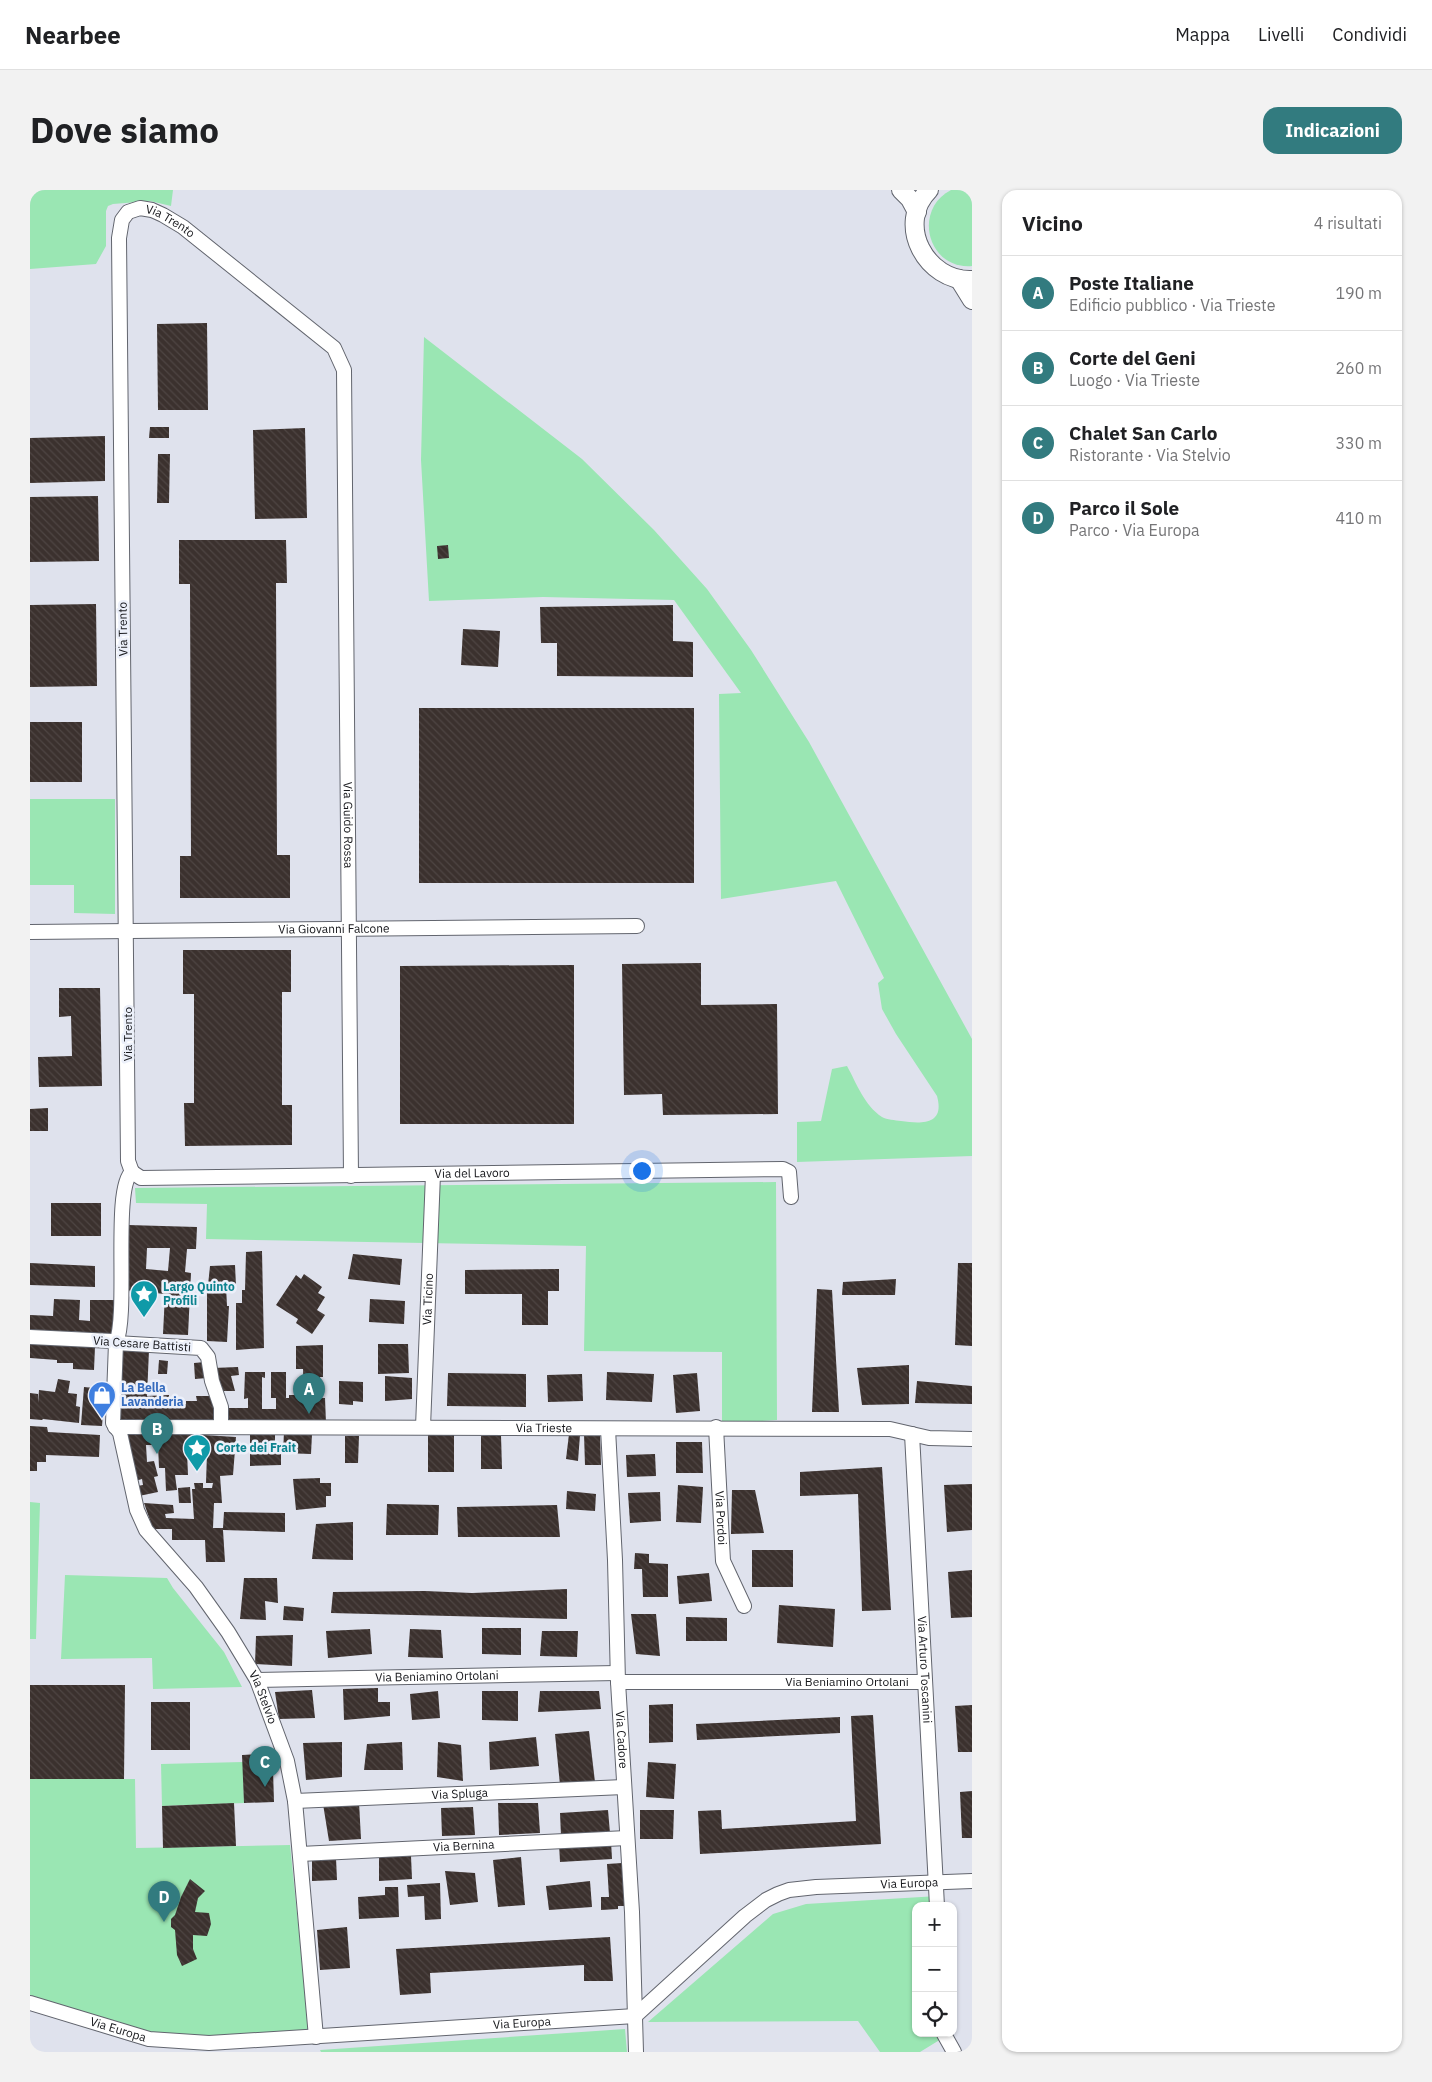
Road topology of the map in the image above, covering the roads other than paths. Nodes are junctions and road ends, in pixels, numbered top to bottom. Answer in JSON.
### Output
{"nodes":[{"id":1,"x":901,"y":190,"type":"edge"},
{"id":2,"x":929,"y":190,"type":"edge"},
{"id":3,"x":916,"y":212,"type":"junction"},
{"id":4,"x":965,"y":279,"type":"edge"},
{"id":5,"x":972,"y":300,"type":"edge"},
{"id":6,"x":345,"y":475,"type":"joint"},
{"id":7,"x":637,"y":926,"type":"dead end"},
{"id":8,"x":350,"y":930,"type":"junction"},
{"id":9,"x":30,"y":932,"type":"edge"},
{"id":10,"x":127,"y":932,"type":"junction"},
{"id":11,"x":132,"y":1172,"type":"junction"},
{"id":12,"x":433,"y":1174,"type":"junction"},
{"id":13,"x":351,"y":1176,"type":"junction"},
{"id":14,"x":791,"y":1197,"type":"dead end"},
{"id":15,"x":30,"y":1337,"type":"edge"},
{"id":16,"x":116,"y":1343,"type":"junction"},
{"id":17,"x":221,"y":1426,"type":"junction"},
{"id":18,"x":423,"y":1426,"type":"junction"},
{"id":19,"x":115,"y":1427,"type":"junction"},
{"id":20,"x":716,"y":1427,"type":"junction"},
{"id":21,"x":608,"y":1429,"type":"junction"},
{"id":22,"x":912,"y":1434,"type":"junction"},
{"id":23,"x":972,"y":1440,"type":"edge"},
{"id":24,"x":744,"y":1606,"type":"dead end"},
{"id":25,"x":618,"y":1678,"type":"junction"},
{"id":26,"x":257,"y":1680,"type":"junction"},
{"id":27,"x":925,"y":1682,"type":"junction"},
{"id":28,"x":624,"y":1787,"type":"junction"},
{"id":29,"x":295,"y":1801,"type":"junction"},
{"id":30,"x":628,"y":1838,"type":"junction"},
{"id":31,"x":300,"y":1854,"type":"junction"},
{"id":32,"x":972,"y":1881,"type":"edge"},
{"id":33,"x":935,"y":1883,"type":"junction"},
{"id":34,"x":936,"y":1902,"type":"edge"},
{"id":35,"x":30,"y":2003,"type":"edge"},
{"id":36,"x":635,"y":2016,"type":"junction"},
{"id":37,"x":316,"y":2037,"type":"junction"},
{"id":38,"x":944,"y":2037,"type":"edge"},
{"id":39,"x":946,"y":2037,"type":"edge"},
{"id":40,"x":636,"y":2052,"type":"edge"},
{"id":41,"x":947,"y":2052,"type":"edge"},
{"id":42,"x":954,"y":2052,"type":"edge"}],
"edges":[{"from":1,"to":3,"type":"main road"},
{"from":2,"to":3,"type":"main road"},
{"from":3,"to":4,"type":"main road"},
{"from":4,"to":5,"type":"main road"},
{"from":6,"to":8,"type":"street","name":"Via Guido Rossa"},
{"from":6,"to":10,"type":"street","name":"Via Trento"},
{"from":7,"to":8,"type":"street","name":"Via Giovanni Falcone"},
{"from":8,"to":10,"type":"street","name":"Via Giovanni Falcone"},
{"from":8,"to":13,"type":"street","name":"Via Guido Rossa"},
{"from":9,"to":10,"type":"street","name":"Via Giovanni Falcone"},
{"from":10,"to":11,"type":"street","name":"Via Trento"},
{"from":11,"to":13,"type":"street","name":"Via del Lavoro"},
{"from":11,"to":16,"type":"street","name":"Via Trento"},
{"from":12,"to":13,"type":"street","name":"Via del Lavoro"},
{"from":12,"to":14,"type":"street","name":"Via del Lavoro"},
{"from":12,"to":18,"type":"street","name":"Via Ticino"},
{"from":15,"to":16,"type":"street","name":"Via Cesare Battisti"},
{"from":16,"to":17,"type":"street","name":"Via Cesare Battisti"},
{"from":16,"to":19,"type":"street","name":"Via Trento"},
{"from":17,"to":18,"type":"street","name":"Via Trieste"},
{"from":17,"to":19,"type":"street","name":"Via Trieste"},
{"from":18,"to":21,"type":"street","name":"Via Trieste"},
{"from":19,"to":26,"type":"street","name":"Via Stelvio"},
{"from":20,"to":21,"type":"street","name":"Via Trieste"},
{"from":20,"to":22,"type":"street","name":"Via Trieste"},
{"from":20,"to":24,"type":"street","name":"Via Pordoi"},
{"from":21,"to":25,"type":"street","name":"Via Cadore"},
{"from":22,"to":23,"type":"street","name":"Via Trieste"},
{"from":22,"to":27,"type":"street","name":"Via Arturo Toscanini"},
{"from":25,"to":26,"type":"street","name":"Via Beniamino Ortolani"},
{"from":25,"to":27,"type":"street","name":"Via Beniamino Ortolani"},
{"from":25,"to":28,"type":"street","name":"Via Cadore"},
{"from":26,"to":29,"type":"street","name":"Via Stelvio"},
{"from":27,"to":33,"type":"street","name":"Via Arturo Toscanini"},
{"from":28,"to":29,"type":"street","name":"Via Spluga"},
{"from":28,"to":30,"type":"street","name":"Via Cadore"},
{"from":29,"to":31,"type":"street","name":"Via Stelvio"},
{"from":30,"to":31,"type":"street","name":"Via Bernina"},
{"from":30,"to":36,"type":"street","name":"Via Cadore"},
{"from":31,"to":37,"type":"street","name":"Via Stelvio"},
{"from":32,"to":33,"type":"street","name":"Via Europa"},
{"from":33,"to":34,"type":"street","name":"Via Arturo Toscanini"},
{"from":33,"to":36,"type":"street","name":"Via Europa"},
{"from":35,"to":37,"type":"street","name":"Via Europa"},
{"from":36,"to":37,"type":"street","name":"Via Europa"},
{"from":36,"to":40,"type":"street","name":"Via Cadore"},
{"from":38,"to":41,"type":"street"},
{"from":39,"to":42,"type":"street"}]}
